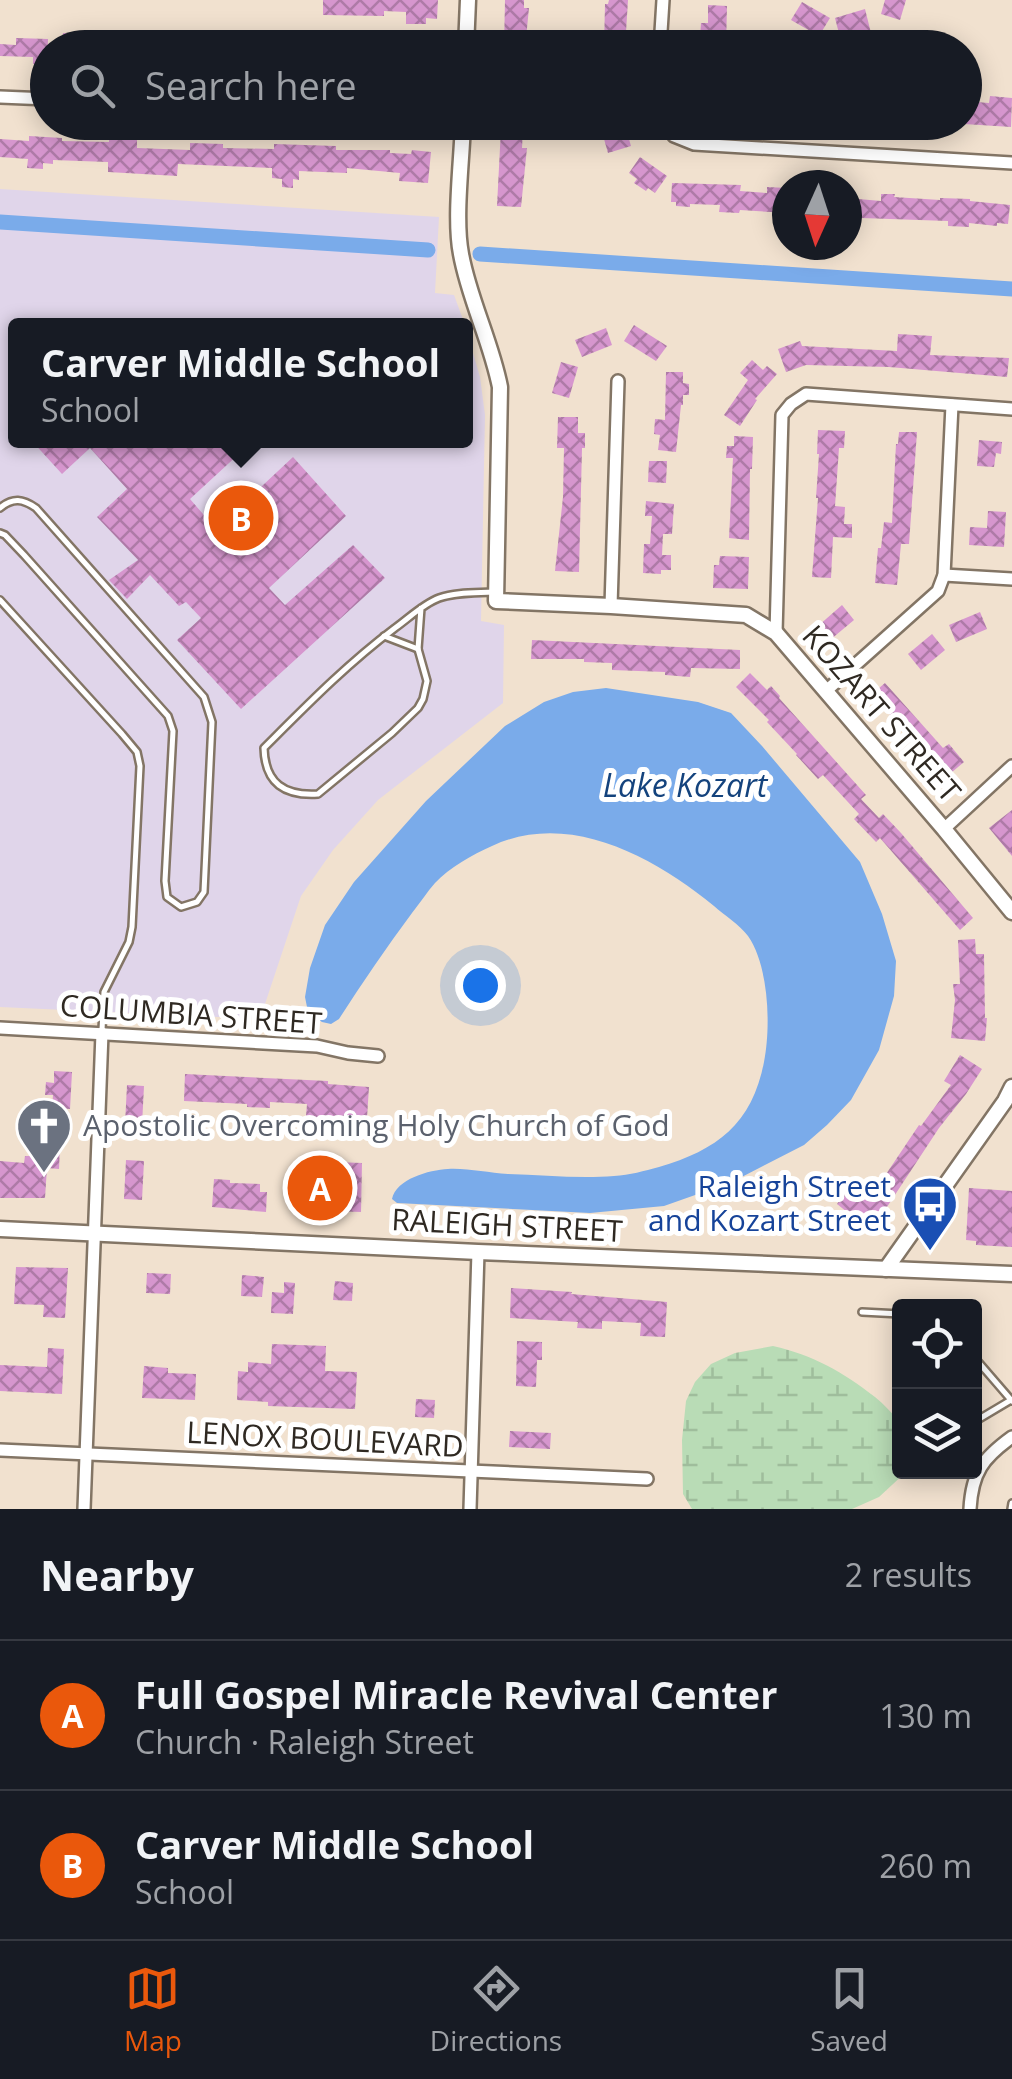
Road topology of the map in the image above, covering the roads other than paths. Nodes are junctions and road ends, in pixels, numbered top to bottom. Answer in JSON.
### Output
{"nodes":[{"id":1,"x":468,"y":0,"type":"edge"},
{"id":2,"x":662,"y":0,"type":"edge"},
{"id":3,"x":467,"y":30,"type":"edge"},
{"id":4,"x":661,"y":30,"type":"edge"},
{"id":5,"x":0,"y":97,"type":"edge"},
{"id":6,"x":30,"y":98,"type":"edge"},
{"id":7,"x":462,"y":140,"type":"edge"},
{"id":8,"x":684,"y":140,"type":"edge"},
{"id":9,"x":1012,"y":164,"type":"edge"},
{"id":10,"x":618,"y":381,"type":"dead end"},
{"id":11,"x":952,"y":405,"type":"junction"},
{"id":12,"x":1012,"y":409,"type":"edge"},
{"id":13,"x":0,"y":508,"type":"edge"},
{"id":14,"x":2,"y":534,"type":"edge"},
{"id":15,"x":944,"y":575,"type":"junction"},
{"id":16,"x":1012,"y":580,"type":"edge"},
{"id":17,"x":496,"y":596,"type":"junction"},
{"id":18,"x":0,"y":600,"type":"edge"},
{"id":19,"x":611,"y":606,"type":"junction"},
{"id":20,"x":421,"y":608,"type":"junction"},
{"id":21,"x":776,"y":633,"type":"junction"},
{"id":22,"x":384,"y":636,"type":"junction"},
{"id":23,"x":418,"y":648,"type":"junction"},
{"id":24,"x":826,"y":691,"type":"junction"},
{"id":25,"x":1012,"y":766,"type":"edge"},
{"id":26,"x":944,"y":829,"type":"junction"},
{"id":27,"x":1012,"y":912,"type":"edge"},
{"id":28,"x":0,"y":1028,"type":"edge"},
{"id":29,"x":102,"y":1033,"type":"junction"},
{"id":30,"x":378,"y":1056,"type":"dead end"},
{"id":31,"x":1010,"y":1097,"type":"edge"},
{"id":32,"x":0,"y":1229,"type":"edge"},
{"id":33,"x":94,"y":1234,"type":"junction"},
{"id":34,"x":478,"y":1252,"type":"junction"},
{"id":35,"x":886,"y":1269,"type":"junction"},
{"id":36,"x":1012,"y":1274,"type":"edge"},
{"id":37,"x":862,"y":1312,"type":"dead end"},
{"id":38,"x":892,"y":1314,"type":"edge"},
{"id":39,"x":982,"y":1366,"type":"edge"},
{"id":40,"x":1012,"y":1400,"type":"edge"},
{"id":41,"x":982,"y":1417,"type":"edge"},
{"id":42,"x":1012,"y":1438,"type":"edge"},
{"id":43,"x":0,"y":1450,"type":"edge"},
{"id":44,"x":86,"y":1454,"type":"junction"},
{"id":45,"x":471,"y":1471,"type":"junction"},
{"id":46,"x":647,"y":1479,"type":"dead end"},
{"id":47,"x":84,"y":1509,"type":"edge"},
{"id":48,"x":470,"y":1509,"type":"edge"},
{"id":49,"x":970,"y":1509,"type":"edge"}],
"edges":[{"from":1,"to":3,"type":"street"},
{"from":2,"to":4,"type":"street"},
{"from":5,"to":6,"type":"street"},
{"from":7,"to":17,"type":"street"},
{"from":8,"to":9,"type":"street"},
{"from":10,"to":19,"type":"street"},
{"from":11,"to":12,"type":"street"},
{"from":11,"to":15,"type":"street"},
{"from":11,"to":21,"type":"street"},
{"from":13,"to":14,"type":"lane"},
{"from":15,"to":16,"type":"street"},
{"from":15,"to":24,"type":"street"},
{"from":17,"to":19,"type":"street","name":"KOZART STREET"},
{"from":17,"to":20,"type":"lane"},
{"from":18,"to":29,"type":"lane"},
{"from":19,"to":21,"type":"street","name":"KOZART STREET"},
{"from":20,"to":22,"type":"lane"},
{"from":20,"to":23,"type":"lane"},
{"from":21,"to":24,"type":"street","name":"KOZART STREET"},
{"from":22,"to":23,"type":"lane"},
{"from":22,"to":23,"type":"lane"},
{"from":24,"to":26,"type":"street","name":"KOZART STREET"},
{"from":25,"to":26,"type":"street"},
{"from":26,"to":27,"type":"street","name":"KOZART STREET"},
{"from":28,"to":29,"type":"street","name":"COLUMBIA STREET"},
{"from":29,"to":30,"type":"street","name":"COLUMBIA STREET"},
{"from":29,"to":33,"type":"street"},
{"from":31,"to":35,"type":"street"},
{"from":32,"to":33,"type":"street","name":"RALEIGH STREET"},
{"from":33,"to":34,"type":"street","name":"RALEIGH STREET"},
{"from":33,"to":44,"type":"street"},
{"from":34,"to":35,"type":"street","name":"RALEIGH STREET"},
{"from":34,"to":45,"type":"street"},
{"from":35,"to":36,"type":"street","name":"RALEIGH STREET"},
{"from":37,"to":38,"type":"lane"},
{"from":39,"to":40,"type":"lane"},
{"from":40,"to":41,"type":"lane"},
{"from":42,"to":49,"type":"street"},
{"from":43,"to":44,"type":"street","name":"LENOX BOULEVARD"},
{"from":44,"to":45,"type":"street","name":"LENOX BOULEVARD"},
{"from":44,"to":47,"type":"street"},
{"from":45,"to":46,"type":"street","name":"LENOX BOULEVARD"},
{"from":45,"to":48,"type":"street"}]}
